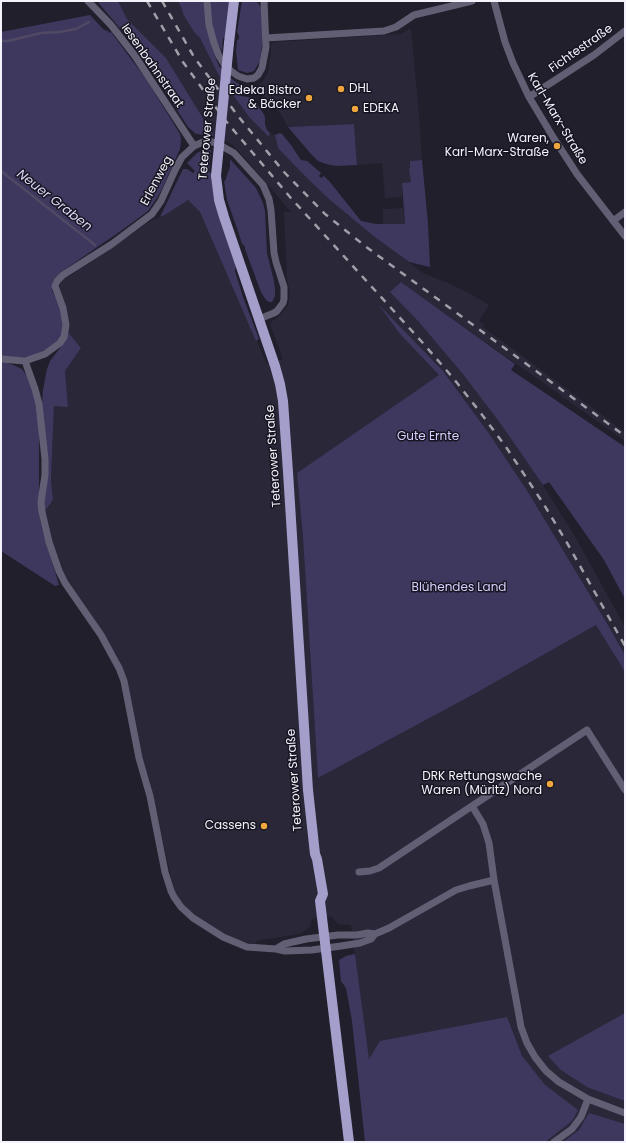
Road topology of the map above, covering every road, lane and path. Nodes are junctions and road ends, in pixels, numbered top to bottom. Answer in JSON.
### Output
{"nodes":[{"id":1,"x":88,"y":1,"type":"edge"},
{"id":2,"x":207,"y":1,"type":"edge"},
{"id":3,"x":234,"y":1,"type":"edge"},
{"id":4,"x":264,"y":1,"type":"edge"},
{"id":5,"x":472,"y":1,"type":"edge"},
{"id":6,"x":494,"y":1,"type":"edge"},
{"id":7,"x":625,"y":31,"type":"edge"},
{"id":8,"x":266,"y":38,"type":"junction"},
{"id":9,"x":529,"y":97,"type":"junction"},
{"id":10,"x":194,"y":146,"type":"junction"},
{"id":11,"x":625,"y":212,"type":"edge"},
{"id":12,"x":613,"y":221,"type":"junction"},
{"id":13,"x":625,"y":236,"type":"edge"},
{"id":14,"x":263,"y":317,"type":"junction"},
{"id":15,"x":1,"y":359,"type":"edge"},
{"id":16,"x":25,"y":361,"type":"junction"},
{"id":17,"x":625,"y":790,"type":"edge"},
{"id":18,"x":472,"y":806,"type":"junction"},
{"id":19,"x":359,"y":872,"type":"dead end"},
{"id":20,"x":494,"y":880,"type":"junction"},
{"id":21,"x":375,"y":934,"type":"junction"},
{"id":22,"x":324,"y":937,"type":"junction"},
{"id":23,"x":276,"y":948,"type":"junction"},
{"id":24,"x":325,"y":949,"type":"junction"},
{"id":25,"x":588,"y":1099,"type":"junction"},
{"id":26,"x":625,"y":1112,"type":"edge"},
{"id":27,"x":349,"y":1142,"type":"edge"},
{"id":28,"x":554,"y":1142,"type":"edge"}],
"edges":[{"from":1,"to":10,"type":"street","name":"Iesenbahnstraat"},
{"from":2,"to":8,"type":"street","name":"Teterower Straße"},
{"from":3,"to":14,"type":"main road","name":"Teterower Straße","bridge":true},
{"from":4,"to":8,"type":"street","name":"Teterower Straße"},
{"from":5,"to":8,"type":"street"},
{"from":6,"to":9,"type":"street","name":"Karl-Marx-Straße"},
{"from":7,"to":9,"type":"street","name":"Fichtestraße"},
{"from":9,"to":12,"type":"street","name":"Karl-Marx-Straße"},
{"from":10,"to":14,"type":"street"},
{"from":10,"to":16,"type":"street","name":"Erlenweg"},
{"from":11,"to":12,"type":"street"},
{"from":12,"to":13,"type":"street","name":"Karl-Marx-Straße"},
{"from":14,"to":22,"type":"main road","name":"Teterower Straße"},
{"from":15,"to":16,"type":"street"},
{"from":16,"to":23,"type":"street"},
{"from":17,"to":18,"type":"street"},
{"from":18,"to":19,"type":"street"},
{"from":18,"to":20,"type":"street"},
{"from":20,"to":21,"type":"street"},
{"from":20,"to":25,"type":"street"},
{"from":21,"to":22,"type":"street"},
{"from":21,"to":24,"type":"street"},
{"from":22,"to":23,"type":"street"},
{"from":22,"to":24,"type":"main road","name":"Teterower Straße"},
{"from":23,"to":24,"type":"street"},
{"from":24,"to":27,"type":"main road","name":"Teterower Straße"},
{"from":25,"to":26,"type":"street"},
{"from":25,"to":28,"type":"street"}]}
